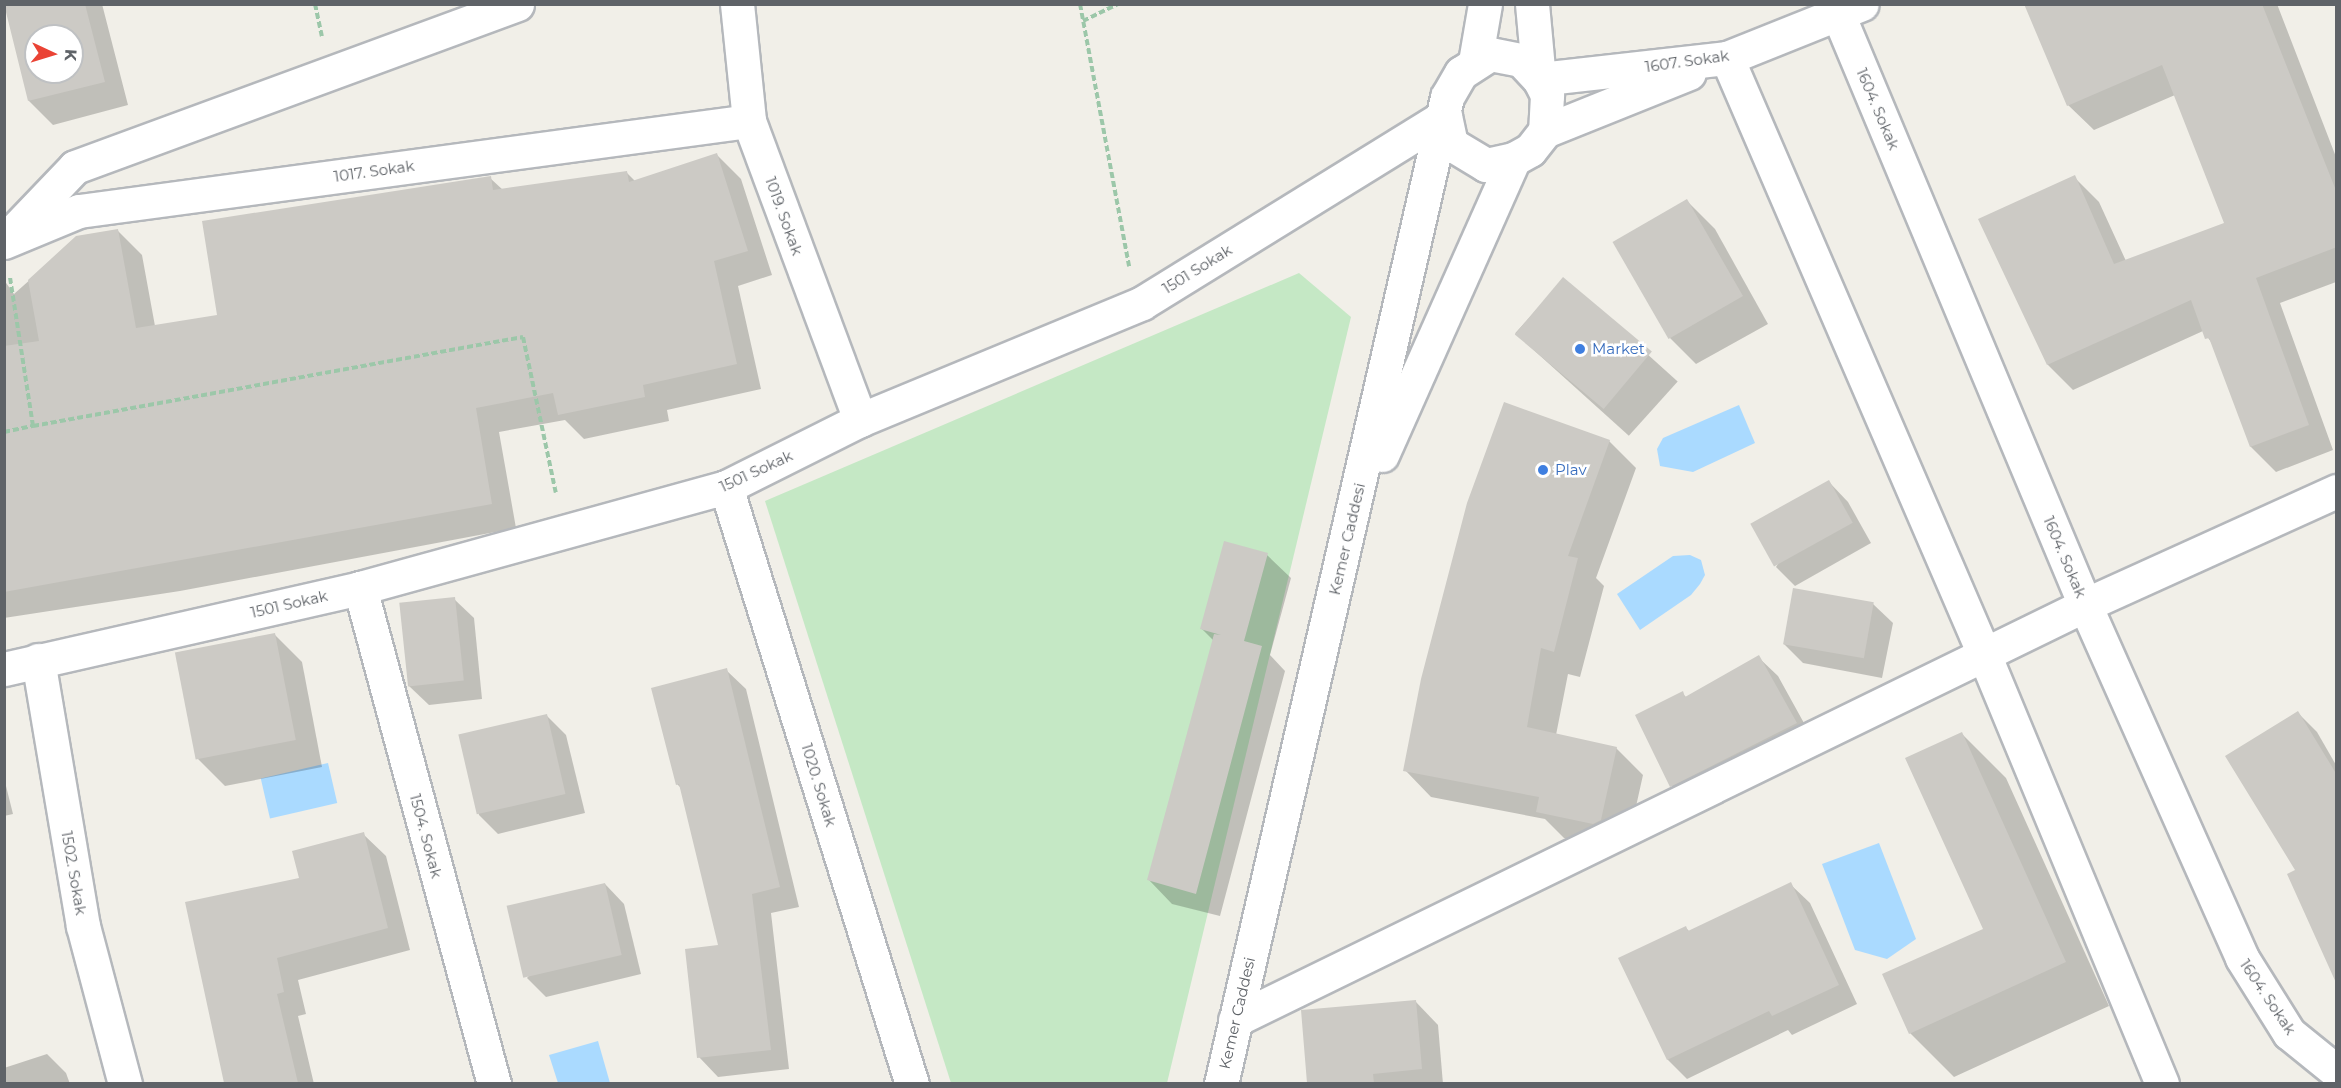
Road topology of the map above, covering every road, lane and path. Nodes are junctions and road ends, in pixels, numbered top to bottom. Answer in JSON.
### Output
{"nodes":[{"id":1,"x":517,"y":4,"type":"edge"},
{"id":2,"x":737,"y":4,"type":"edge"},
{"id":3,"x":1080,"y":4,"type":"edge"},
{"id":4,"x":1118,"y":4,"type":"edge"},
{"id":5,"x":1485,"y":4,"type":"edge"},
{"id":6,"x":1532,"y":4,"type":"edge"},
{"id":7,"x":1850,"y":9,"type":"edge"},
{"id":8,"x":1083,"y":21,"type":"junction"},
{"id":9,"x":1727,"y":58,"type":"junction"},
{"id":10,"x":1475,"y":62,"type":"junction"},
{"id":11,"x":1539,"y":79,"type":"junction"},
{"id":12,"x":1445,"y":116,"type":"junction"},
{"id":13,"x":749,"y":121,"type":"junction"},
{"id":14,"x":1545,"y":131,"type":"junction"},
{"id":15,"x":1514,"y":159,"type":"junction"},
{"id":16,"x":6,"y":250,"type":"edge"},
{"id":17,"x":1142,"y":303,"type":"junction"},
{"id":18,"x":860,"y":420,"type":"junction"},
{"id":19,"x":33,"y":426,"type":"junction"},
{"id":20,"x":4,"y":432,"type":"edge"},
{"id":21,"x":726,"y":487,"type":"junction"},
{"id":22,"x":2337,"y":491,"type":"edge"},
{"id":23,"x":1351,"y":525,"type":"junction"},
{"id":24,"x":564,"y":532,"type":"junction"},
{"id":25,"x":360,"y":588,"type":"junction"},
{"id":26,"x":2085,"y":605,"type":"junction"},
{"id":27,"x":1984,"y":654,"type":"junction"},
{"id":28,"x":38,"y":660,"type":"junction"},
{"id":29,"x":4,"y":669,"type":"edge"},
{"id":30,"x":1235,"y":1020,"type":"junction"},
{"id":31,"x":2337,"y":1071,"type":"edge"},
{"id":32,"x":125,"y":1083,"type":"edge"},
{"id":33,"x":494,"y":1083,"type":"edge"},
{"id":34,"x":912,"y":1083,"type":"edge"},
{"id":35,"x":1221,"y":1083,"type":"edge"},
{"id":36,"x":2162,"y":1083,"type":"edge"}],
"edges":[{"from":1,"to":16,"type":"street"},
{"from":2,"to":13,"type":"street","name":"1019. Sokak"},
{"from":3,"to":8,"type":"path"},
{"from":4,"to":8,"type":"path"},
{"from":5,"to":10,"type":"street"},
{"from":6,"to":11,"type":"street"},
{"from":7,"to":9,"type":"street","name":"1607. Sokak"},
{"from":7,"to":26,"type":"street","name":"1604. Sokak"},
{"from":8,"to":17,"type":"path"},
{"from":9,"to":11,"type":"street","name":"1607. Sokak"},
{"from":9,"to":14,"type":"street"},
{"from":9,"to":27,"type":"street"},
{"from":10,"to":11,"type":"street"},
{"from":10,"to":12,"type":"street","name":"Kemer Caddesi"},
{"from":11,"to":14,"type":"street"},
{"from":12,"to":15,"type":"street"},
{"from":12,"to":17,"type":"street","name":"1501 Sokak"},
{"from":12,"to":23,"type":"street","name":"Kemer Caddesi"},
{"from":13,"to":16,"type":"street","name":"1017. Sokak"},
{"from":13,"to":18,"type":"street","name":"1019. Sokak"},
{"from":14,"to":15,"type":"street"},
{"from":15,"to":23,"type":"street"},
{"from":16,"to":19,"type":"path"},
{"from":17,"to":18,"type":"street","name":"1501 Sokak"},
{"from":18,"to":21,"type":"street","name":"1501 Sokak"},
{"from":19,"to":20,"type":"path"},
{"from":19,"to":24,"type":"path"},
{"from":21,"to":24,"type":"street","name":"1501 Sokak"},
{"from":21,"to":34,"type":"street","name":"1020. Sokak"},
{"from":22,"to":26,"type":"street"},
{"from":23,"to":30,"type":"street","name":"Kemer Caddesi"},
{"from":24,"to":25,"type":"street","name":"1501 Sokak"},
{"from":25,"to":28,"type":"street","name":"1501 Sokak"},
{"from":25,"to":33,"type":"street","name":"1504. Sokak"},
{"from":26,"to":27,"type":"street"},
{"from":26,"to":31,"type":"street","name":"1604. Sokak"},
{"from":27,"to":30,"type":"street"},
{"from":27,"to":36,"type":"street"},
{"from":28,"to":29,"type":"street","name":"1501 Sokak"},
{"from":28,"to":32,"type":"street","name":"1502. Sokak"},
{"from":30,"to":35,"type":"street","name":"Kemer Caddesi"}]}
